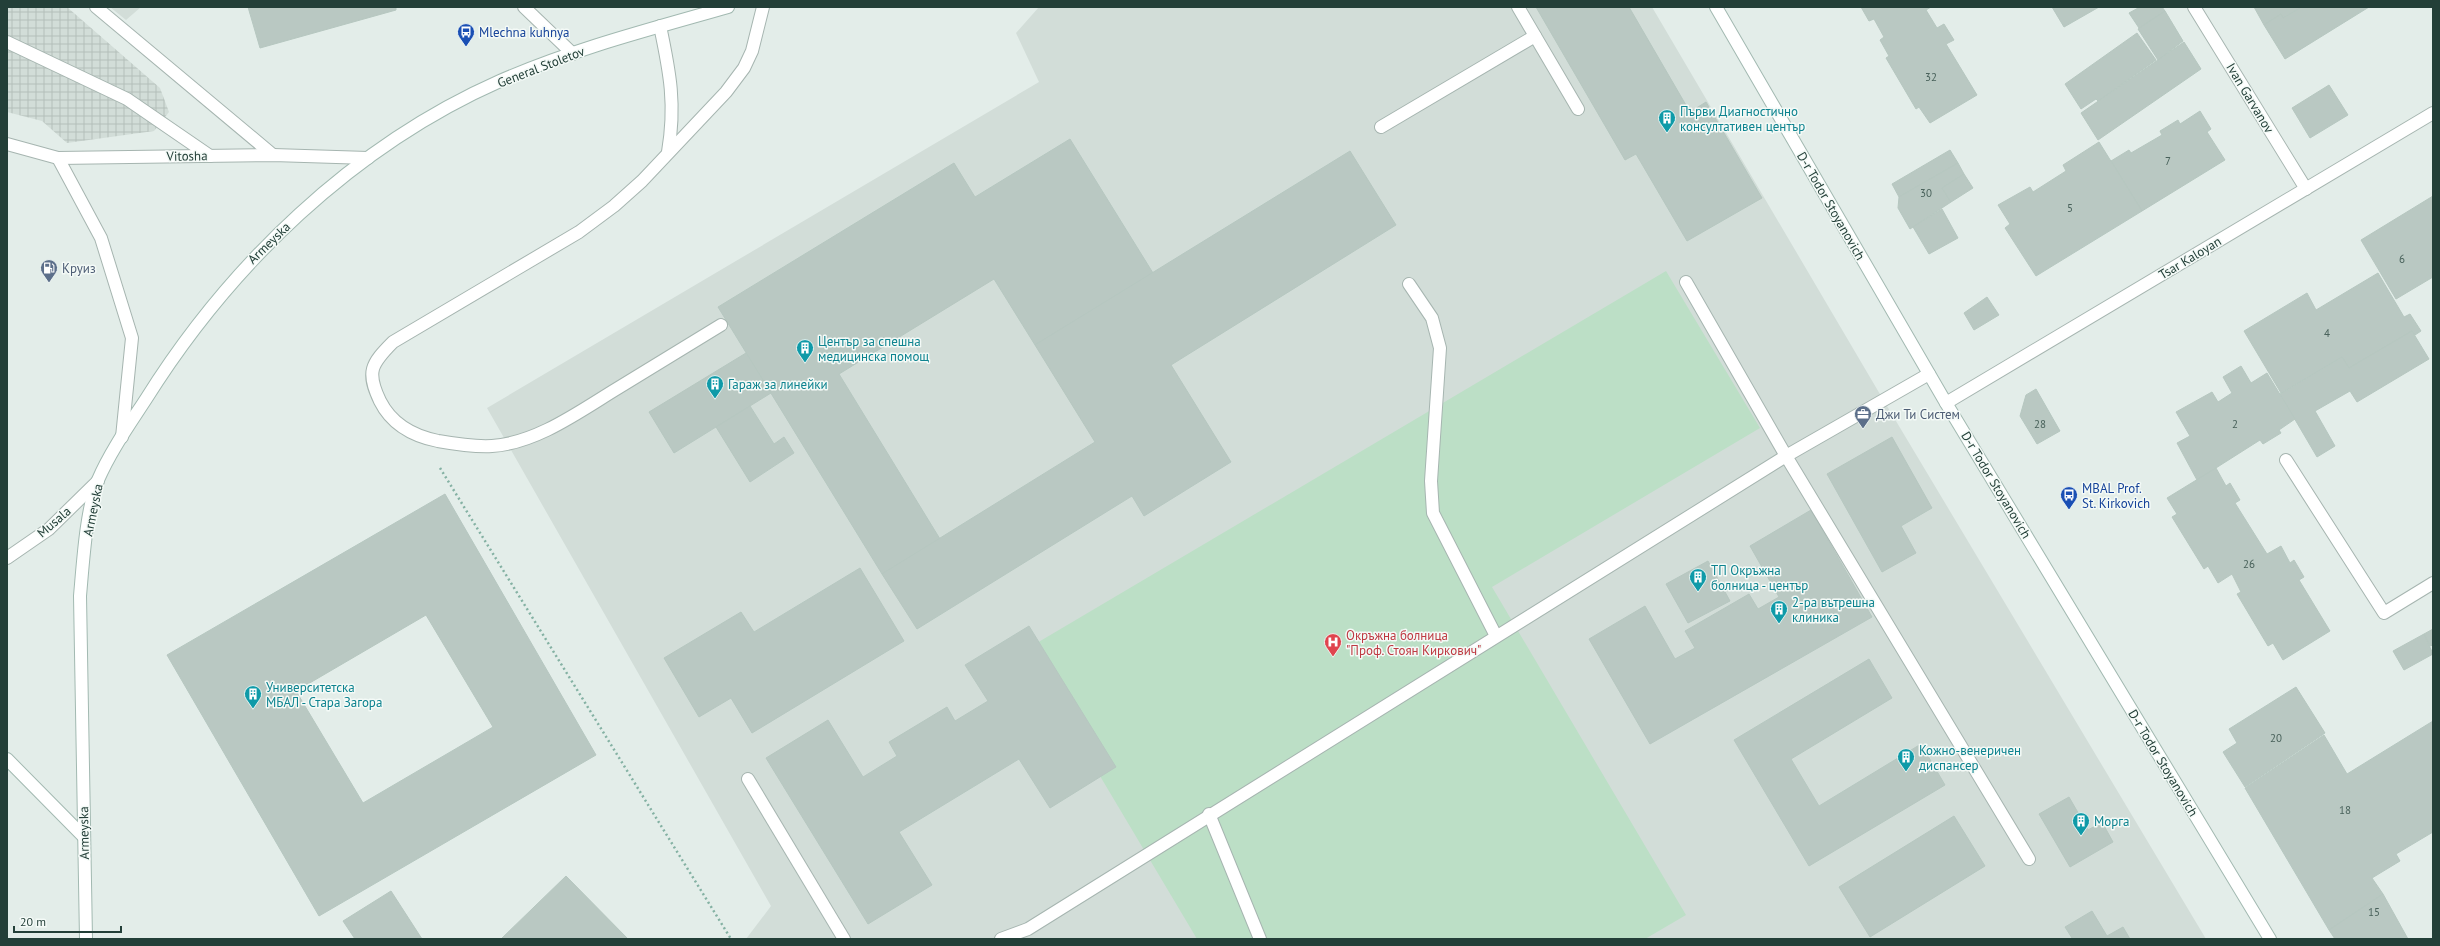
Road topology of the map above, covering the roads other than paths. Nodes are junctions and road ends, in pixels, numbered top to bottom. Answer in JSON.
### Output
{"nodes":[{"id":1,"x":96,"y":7,"type":"edge"},
{"id":2,"x":524,"y":7,"type":"edge"},
{"id":3,"x":728,"y":7,"type":"edge"},
{"id":4,"x":763,"y":7,"type":"edge"},
{"id":5,"x":1518,"y":7,"type":"edge"},
{"id":6,"x":1716,"y":7,"type":"edge"},
{"id":7,"x":2194,"y":7,"type":"edge"},
{"id":8,"x":660,"y":26,"type":"junction"},
{"id":9,"x":1535,"y":36,"type":"junction"},
{"id":10,"x":7,"y":42,"type":"edge"},
{"id":11,"x":574,"y":54,"type":"junction"},
{"id":12,"x":1578,"y":109,"type":"dead end"},
{"id":13,"x":2433,"y":113,"type":"edge"},
{"id":14,"x":1382,"y":127,"type":"dead end"},
{"id":15,"x":7,"y":144,"type":"edge"},
{"id":16,"x":668,"y":152,"type":"junction"},
{"id":17,"x":273,"y":155,"type":"junction"},
{"id":18,"x":210,"y":156,"type":"junction"},
{"id":19,"x":58,"y":158,"type":"junction"},
{"id":20,"x":368,"y":158,"type":"junction"},
{"id":21,"x":2306,"y":189,"type":"junction"},
{"id":22,"x":1686,"y":282,"type":"dead end"},
{"id":23,"x":1409,"y":284,"type":"dead end"},
{"id":24,"x":721,"y":325,"type":"dead end"},
{"id":25,"x":1929,"y":374,"type":"junction"},
{"id":26,"x":1946,"y":403,"type":"junction"},
{"id":27,"x":122,"y":437,"type":"junction"},
{"id":28,"x":1786,"y":456,"type":"junction"},
{"id":29,"x":2286,"y":460,"type":"dead end"},
{"id":30,"x":98,"y":481,"type":"junction"},
{"id":31,"x":7,"y":558,"type":"edge"},
{"id":32,"x":2433,"y":583,"type":"edge"},
{"id":33,"x":1496,"y":636,"type":"junction"},
{"id":34,"x":7,"y":759,"type":"edge"},
{"id":35,"x":748,"y":779,"type":"dead end"},
{"id":36,"x":1209,"y":814,"type":"junction"},
{"id":37,"x":84,"y":837,"type":"junction"},
{"id":38,"x":2029,"y":859,"type":"dead end"},
{"id":39,"x":86,"y":939,"type":"edge"},
{"id":40,"x":844,"y":939,"type":"edge"},
{"id":41,"x":1001,"y":939,"type":"edge"},
{"id":42,"x":1260,"y":939,"type":"edge"},
{"id":43,"x":2270,"y":939,"type":"edge"}],
"edges":[{"from":1,"to":17,"type":"street"},
{"from":2,"to":11,"type":"street"},
{"from":3,"to":8,"type":"street","name":"General Stoletov"},
{"from":4,"to":16,"type":"street"},
{"from":5,"to":9,"type":"street"},
{"from":6,"to":25,"type":"street","name":"D-r Todor Stoyanovich"},
{"from":7,"to":21,"type":"street","name":"Ivan Garvanov"},
{"from":8,"to":11,"type":"street","name":"General Stoletov"},
{"from":8,"to":16,"type":"street"},
{"from":9,"to":12,"type":"street"},
{"from":9,"to":14,"type":"street"},
{"from":10,"to":18,"type":"street"},
{"from":11,"to":20,"type":"street","name":"General Stoletov"},
{"from":13,"to":21,"type":"street","name":"Tsar Kaloyan"},
{"from":15,"to":19,"type":"street","name":"Vitosha"},
{"from":16,"to":24,"type":"street"},
{"from":17,"to":18,"type":"street","name":"Vitosha"},
{"from":17,"to":20,"type":"street","name":"Vitosha"},
{"from":18,"to":19,"type":"street","name":"Vitosha"},
{"from":19,"to":27,"type":"street"},
{"from":20,"to":27,"type":"street","name":"Armeyska"},
{"from":21,"to":26,"type":"street","name":"Tsar Kaloyan"},
{"from":22,"to":28,"type":"street"},
{"from":23,"to":33,"type":"street"},
{"from":25,"to":26,"type":"street","name":"D-r Todor Stoyanovich"},
{"from":25,"to":28,"type":"street"},
{"from":26,"to":43,"type":"street","name":"D-r Todor Stoyanovich"},
{"from":27,"to":30,"type":"street","name":"Armeyska"},
{"from":28,"to":33,"type":"street"},
{"from":28,"to":38,"type":"street"},
{"from":29,"to":32,"type":"street"},
{"from":30,"to":31,"type":"street","name":"Musala"},
{"from":30,"to":37,"type":"street","name":"Armeyska"},
{"from":33,"to":36,"type":"street"},
{"from":34,"to":37,"type":"street"},
{"from":35,"to":40,"type":"street"},
{"from":36,"to":41,"type":"street"},
{"from":36,"to":42,"type":"street"},
{"from":37,"to":39,"type":"street","name":"Armeyska"}]}
